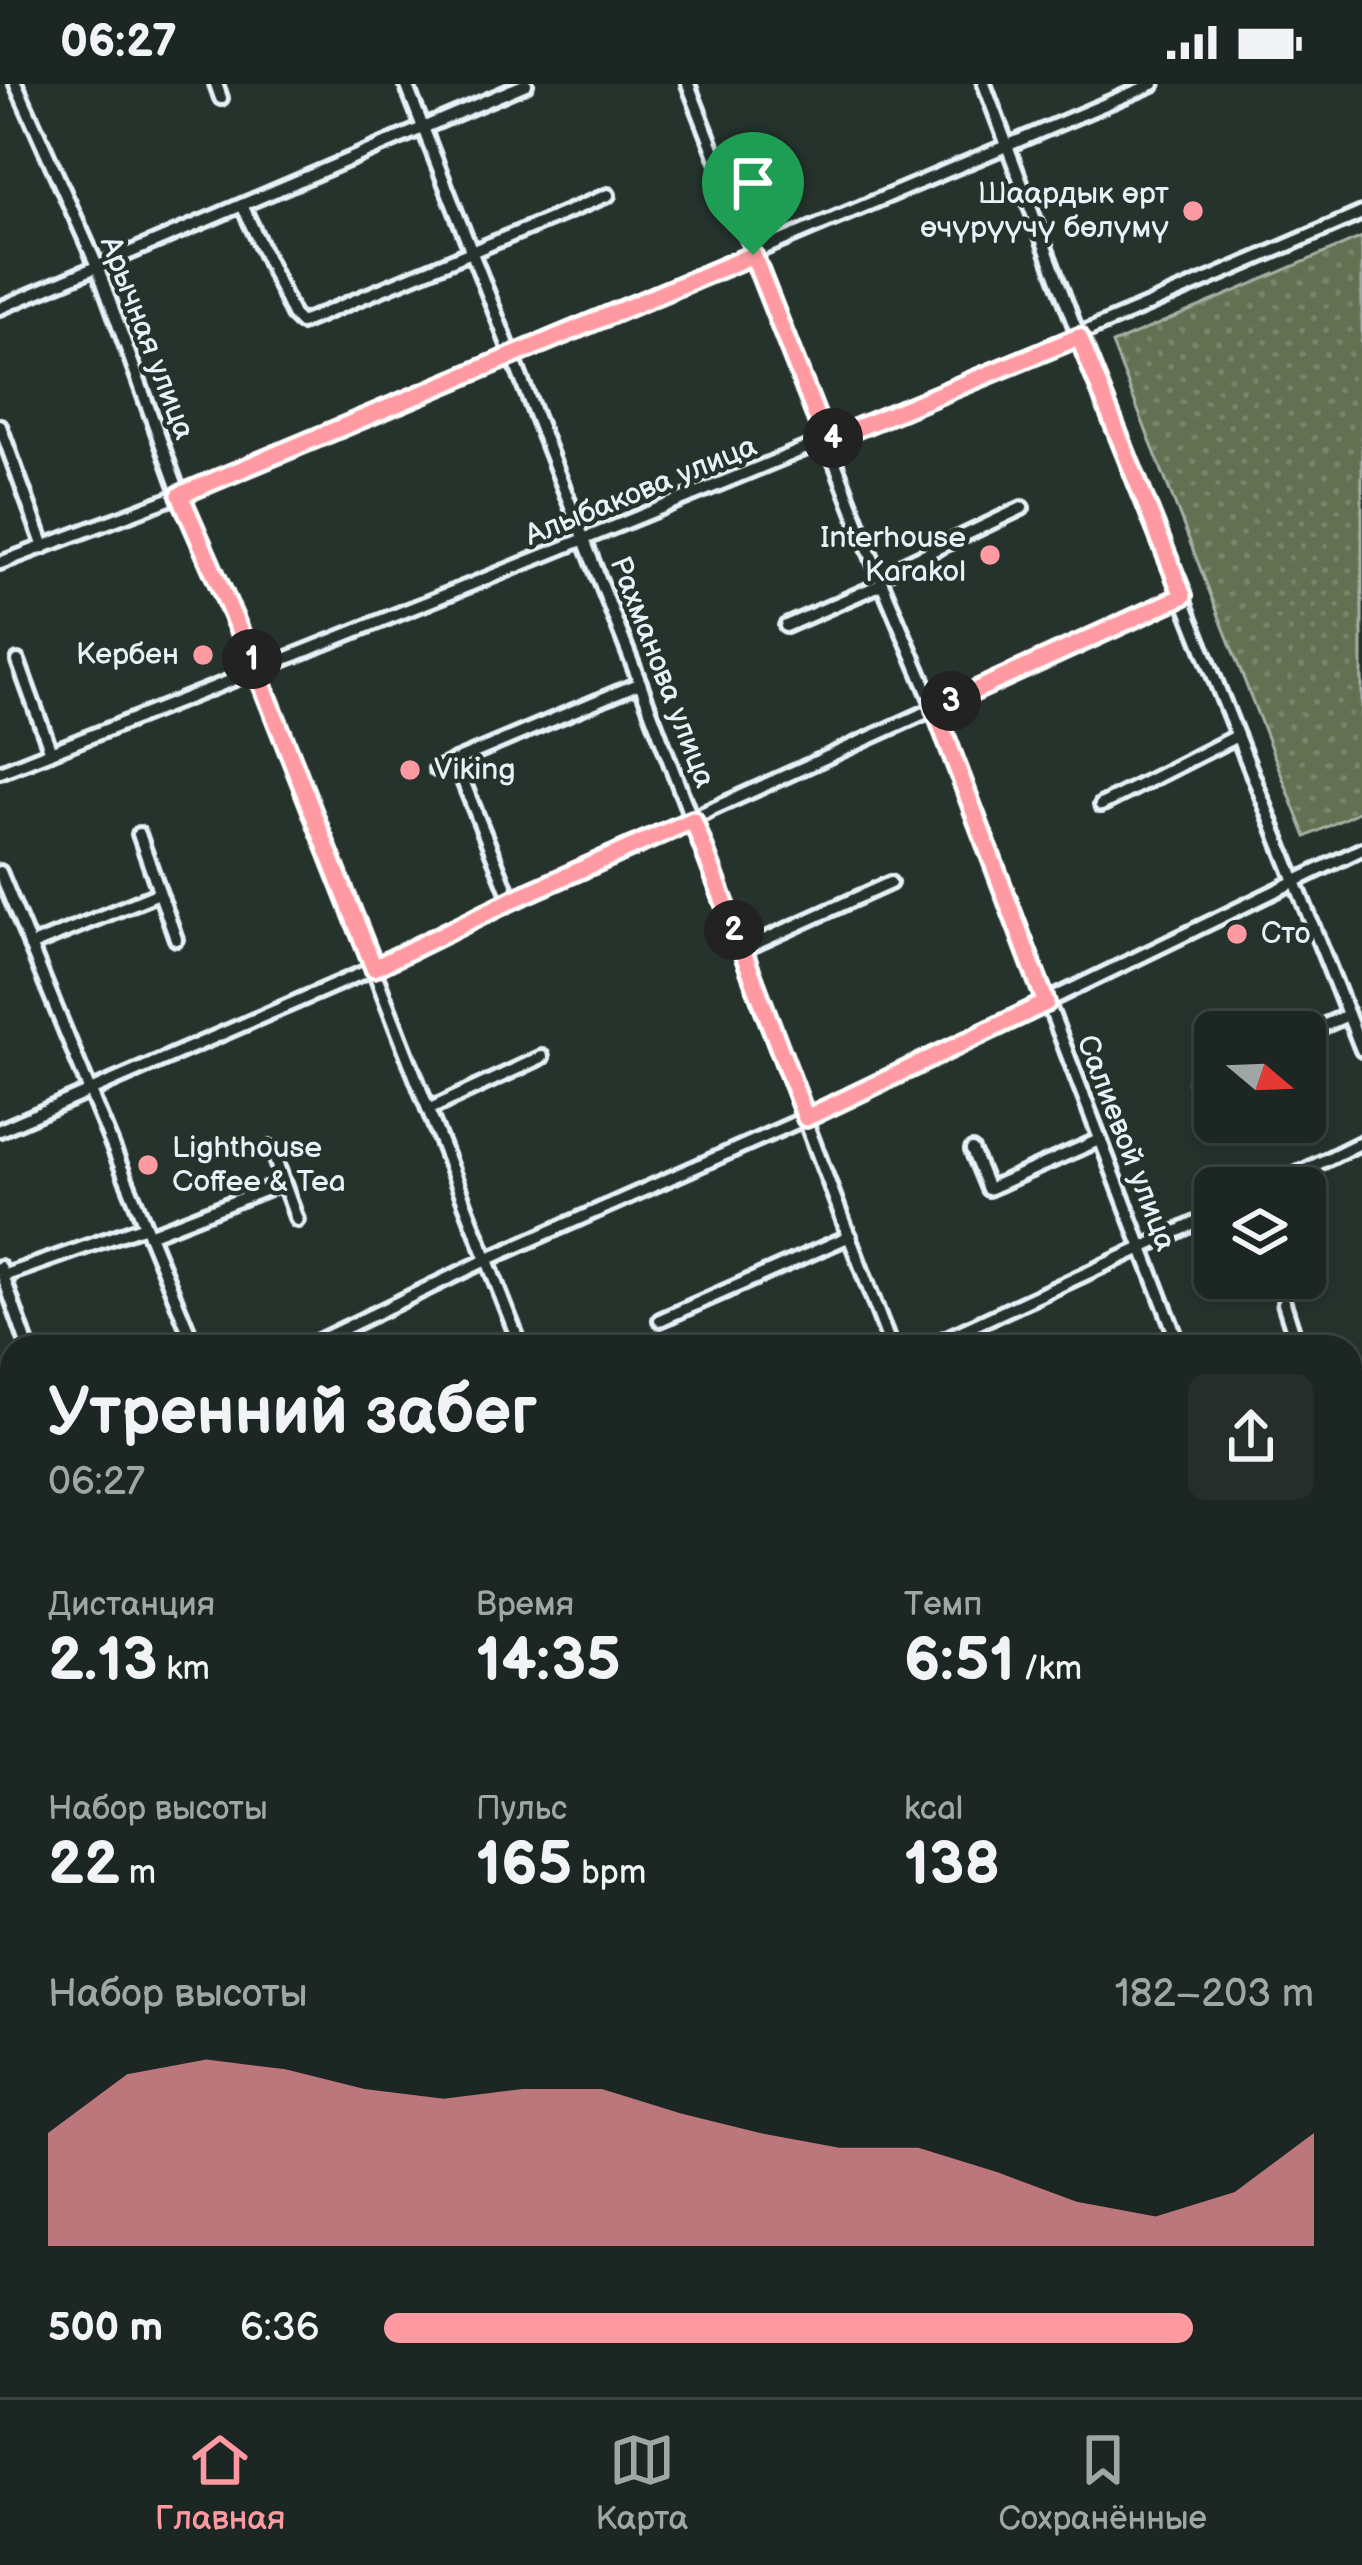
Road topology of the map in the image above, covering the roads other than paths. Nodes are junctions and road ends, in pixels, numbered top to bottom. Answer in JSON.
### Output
{"nodes":[{"id":1,"x":16,"y":84,"type":"edge"},
{"id":2,"x":216,"y":84,"type":"edge"},
{"id":3,"x":406,"y":84,"type":"edge"},
{"id":4,"x":526,"y":84,"type":"edge"},
{"id":5,"x":688,"y":84,"type":"edge"},
{"id":6,"x":984,"y":84,"type":"edge"},
{"id":7,"x":1153,"y":84,"type":"edge"},
{"id":8,"x":221,"y":98,"type":"dead end"},
{"id":9,"x":423,"y":128,"type":"junction"},
{"id":10,"x":1009,"y":146,"type":"junction"},
{"id":11,"x":608,"y":195,"type":"dead end"},
{"id":12,"x":242,"y":205,"type":"junction"},
{"id":13,"x":1362,"y":213,"type":"edge"},
{"id":14,"x":473,"y":252,"type":"junction"},
{"id":15,"x":753,"y":255,"type":"junction"},
{"id":16,"x":97,"y":266,"type":"junction"},
{"id":17,"x":0,"y":308,"type":"edge"},
{"id":18,"x":1079,"y":337,"type":"junction"},
{"id":19,"x":514,"y":355,"type":"junction"},
{"id":20,"x":0,"y":426,"type":"edge"},
{"id":21,"x":826,"y":441,"type":"junction"},
{"id":22,"x":180,"y":495,"type":"junction"},
{"id":23,"x":1022,"y":508,"type":"dead end"},
{"id":24,"x":585,"y":540,"type":"junction"},
{"id":25,"x":44,"y":547,"type":"junction"},
{"id":26,"x":0,"y":563,"type":"edge"},
{"id":27,"x":880,"y":580,"type":"junction"},
{"id":28,"x":1183,"y":596,"type":"junction"},
{"id":29,"x":786,"y":626,"type":"dead end"},
{"id":30,"x":18,"y":662,"type":"dead end"},
{"id":31,"x":257,"y":671,"type":"junction"},
{"id":32,"x":640,"y":683,"type":"junction"},
{"id":33,"x":935,"y":709,"type":"junction"},
{"id":34,"x":1238,"y":736,"type":"junction"},
{"id":35,"x":51,"y":752,"type":"junction"},
{"id":36,"x":455,"y":761,"type":"junction"},
{"id":37,"x":436,"y":769,"type":"dead end"},
{"id":38,"x":0,"y":772,"type":"edge"},
{"id":39,"x":1101,"y":805,"type":"dead end"},
{"id":40,"x":693,"y":820,"type":"junction"},
{"id":41,"x":140,"y":834,"type":"dead end"},
{"id":42,"x":1362,"y":849,"type":"edge"},
{"id":43,"x":0,"y":872,"type":"edge"},
{"id":44,"x":1295,"y":882,"type":"junction"},
{"id":45,"x":890,"y":883,"type":"dead end"},
{"id":46,"x":160,"y":893,"type":"junction"},
{"id":47,"x":512,"y":900,"type":"junction"},
{"id":48,"x":14,"y":905,"type":"junction"},
{"id":49,"x":0,"y":910,"type":"edge"},
{"id":50,"x":176,"y":939,"type":"dead end"},
{"id":51,"x":30,"y":946,"type":"junction"},
{"id":52,"x":742,"y":950,"type":"junction"},
{"id":53,"x":374,"y":968,"type":"junction"},
{"id":54,"x":1046,"y":1003,"type":"junction"},
{"id":55,"x":1348,"y":1015,"type":"junction"},
{"id":56,"x":1326,"y":1025,"type":"edge"},
{"id":57,"x":1362,"y":1050,"type":"edge"},
{"id":58,"x":542,"y":1057,"type":"dead end"},
{"id":59,"x":90,"y":1091,"type":"junction"},
{"id":60,"x":428,"y":1110,"type":"junction"},
{"id":61,"x":806,"y":1118,"type":"junction"},
{"id":62,"x":0,"y":1130,"type":"edge"},
{"id":63,"x":1099,"y":1140,"type":"junction"},
{"id":64,"x":1362,"y":1142,"type":"edge"},
{"id":65,"x":271,"y":1148,"type":"dead end"},
{"id":66,"x":972,"y":1150,"type":"dead end"},
{"id":67,"x":1311,"y":1167,"type":"edge"},
{"id":68,"x":282,"y":1184,"type":"junction"},
{"id":69,"x":297,"y":1220,"type":"dead end"},
{"id":70,"x":1194,"y":1224,"type":"edge"},
{"id":71,"x":147,"y":1231,"type":"junction"},
{"id":72,"x":850,"y":1236,"type":"junction"},
{"id":73,"x":1142,"y":1250,"type":"junction"},
{"id":74,"x":486,"y":1260,"type":"junction"},
{"id":75,"x":1,"y":1272,"type":"edge"},
{"id":76,"x":1284,"y":1303,"type":"dead end"},
{"id":77,"x":660,"y":1319,"type":"dead end"},
{"id":78,"x":24,"y":1335,"type":"edge"},
{"id":79,"x":190,"y":1335,"type":"edge"},
{"id":80,"x":330,"y":1335,"type":"edge"},
{"id":81,"x":516,"y":1335,"type":"edge"},
{"id":82,"x":887,"y":1335,"type":"edge"},
{"id":83,"x":954,"y":1335,"type":"edge"},
{"id":84,"x":1175,"y":1335,"type":"edge"},
{"id":85,"x":1293,"y":1335,"type":"edge"}],
"edges":[{"from":1,"to":16,"type":"street","name":"Арычная улица"},
{"from":2,"to":8,"type":"street"},
{"from":3,"to":9,"type":"street","name":"Рахманова улица"},
{"from":4,"to":9,"type":"street"},
{"from":5,"to":15,"type":"street","name":"Салиевой улица"},
{"from":6,"to":10,"type":"street"},
{"from":7,"to":10,"type":"street"},
{"from":9,"to":12,"type":"street"},
{"from":9,"to":14,"type":"street","name":"Рахманова улица"},
{"from":10,"to":15,"type":"street"},
{"from":10,"to":18,"type":"street"},
{"from":11,"to":14,"type":"street"},
{"from":12,"to":14,"type":"street"},
{"from":12,"to":16,"type":"street"},
{"from":13,"to":18,"type":"street","name":"Алыбакова улица"},
{"from":14,"to":19,"type":"street","name":"Рахманова улица"},
{"from":15,"to":19,"type":"street"},
{"from":15,"to":21,"type":"street","name":"Салиевой улица"},
{"from":16,"to":17,"type":"street"},
{"from":16,"to":22,"type":"street","name":"Арычная улица"},
{"from":18,"to":21,"type":"street","name":"Алыбакова улица"},
{"from":18,"to":28,"type":"street"},
{"from":19,"to":22,"type":"street"},
{"from":19,"to":24,"type":"street","name":"Рахманова улица"},
{"from":20,"to":25,"type":"street"},
{"from":21,"to":24,"type":"street","name":"Алыбакова улица"},
{"from":21,"to":27,"type":"street","name":"Салиевой улица"},
{"from":22,"to":25,"type":"street"},
{"from":22,"to":31,"type":"street","name":"Арычная улица"},
{"from":23,"to":27,"type":"street"},
{"from":24,"to":31,"type":"street","name":"Алыбакова улица"},
{"from":24,"to":32,"type":"street","name":"Рахманова улица"},
{"from":25,"to":26,"type":"street"},
{"from":27,"to":29,"type":"street"},
{"from":27,"to":33,"type":"street","name":"Салиевой улица"},
{"from":28,"to":33,"type":"street"},
{"from":28,"to":34,"type":"street"},
{"from":30,"to":35,"type":"street"},
{"from":31,"to":35,"type":"street","name":"Алыбакова улица"},
{"from":31,"to":53,"type":"street","name":"Арычная улица"},
{"from":32,"to":36,"type":"street"},
{"from":32,"to":40,"type":"street","name":"Рахманова улица"},
{"from":33,"to":40,"type":"street"},
{"from":33,"to":54,"type":"street","name":"Салиевой улица"},
{"from":34,"to":39,"type":"street"},
{"from":34,"to":44,"type":"street"},
{"from":35,"to":38,"type":"street","name":"Алыбакова улица"},
{"from":36,"to":37,"type":"street"},
{"from":36,"to":47,"type":"street"},
{"from":40,"to":47,"type":"street"},
{"from":40,"to":52,"type":"street","name":"Рахманова улица"},
{"from":41,"to":46,"type":"street"},
{"from":42,"to":44,"type":"street"},
{"from":43,"to":48,"type":"street"},
{"from":44,"to":54,"type":"street"},
{"from":44,"to":55,"type":"street"},
{"from":45,"to":52,"type":"street"},
{"from":46,"to":50,"type":"street"},
{"from":46,"to":51,"type":"street"},
{"from":47,"to":53,"type":"street"},
{"from":48,"to":49,"type":"street"},
{"from":48,"to":51,"type":"street"},
{"from":51,"to":59,"type":"street"},
{"from":52,"to":61,"type":"street","name":"Рахманова улица"},
{"from":53,"to":59,"type":"street"},
{"from":53,"to":60,"type":"street","name":"Арычная улица"},
{"from":54,"to":61,"type":"street"},
{"from":54,"to":63,"type":"street","name":"Салиевой улица"},
{"from":55,"to":56,"type":"street"},
{"from":55,"to":57,"type":"street"},
{"from":58,"to":60,"type":"street"},
{"from":59,"to":62,"type":"street"},
{"from":59,"to":71,"type":"street"},
{"from":60,"to":74,"type":"street","name":"Арычная улица"},
{"from":61,"to":72,"type":"street","name":"Рахманова улица"},
{"from":61,"to":74,"type":"street"},
{"from":63,"to":66,"type":"street"},
{"from":63,"to":73,"type":"street","name":"Салиевой улица"},
{"from":64,"to":67,"type":"street"},
{"from":65,"to":68,"type":"street"},
{"from":68,"to":69,"type":"street"},
{"from":68,"to":71,"type":"street"},
{"from":70,"to":73,"type":"street"},
{"from":71,"to":75,"type":"street"},
{"from":71,"to":79,"type":"street"},
{"from":72,"to":77,"type":"street"},
{"from":72,"to":82,"type":"street","name":"Рахманова улица"},
{"from":73,"to":83,"type":"street"},
{"from":73,"to":84,"type":"street","name":"Салиевой улица"},
{"from":74,"to":80,"type":"street"},
{"from":74,"to":81,"type":"street","name":"Арычная улица"},
{"from":75,"to":78,"type":"street"},
{"from":76,"to":85,"type":"street"}]}
